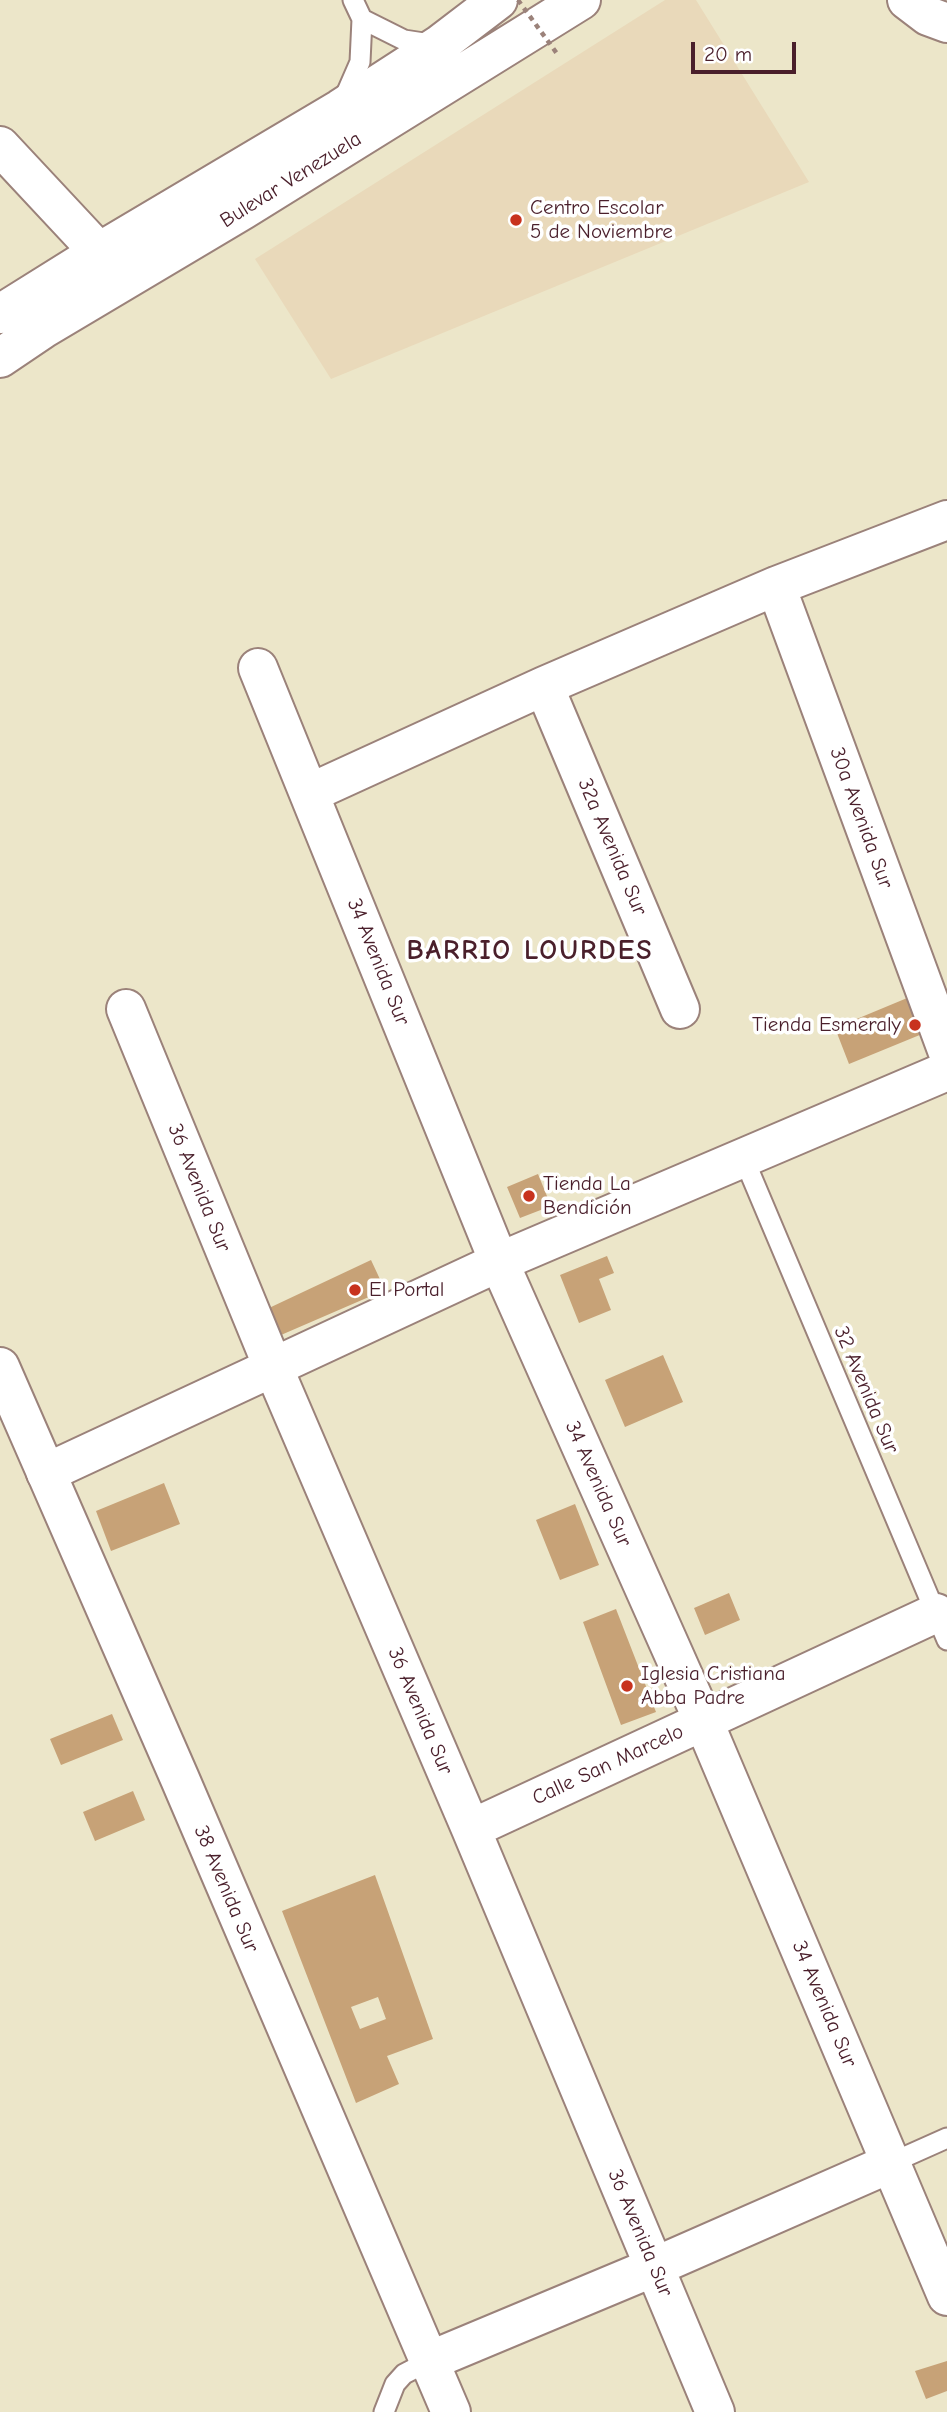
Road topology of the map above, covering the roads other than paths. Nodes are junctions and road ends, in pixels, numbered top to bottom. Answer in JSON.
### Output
{"nodes":[{"id":1,"x":353,"y":0,"type":"edge"},
{"id":2,"x":498,"y":0,"type":"edge"},
{"id":3,"x":582,"y":0,"type":"edge"},
{"id":4,"x":907,"y":0,"type":"edge"},
{"id":5,"x":362,"y":19,"type":"junction"},
{"id":6,"x":947,"y":23,"type":"edge"},
{"id":7,"x":439,"y":45,"type":"junction"},
{"id":8,"x":340,"y":109,"type":"junction"},
{"id":9,"x":0,"y":146,"type":"edge"},
{"id":10,"x":99,"y":252,"type":"junction"},
{"id":11,"x":0,"y":314,"type":"edge"},
{"id":12,"x":0,"y":358,"type":"edge"},
{"id":13,"x":947,"y":520,"type":"edge"},
{"id":14,"x":776,"y":586,"type":"junction"},
{"id":15,"x":258,"y":668,"type":"dead end"},
{"id":16,"x":544,"y":685,"type":"junction"},
{"id":17,"x":310,"y":793,"type":"junction"},
{"id":18,"x":126,"y":1009,"type":"dead end"},
{"id":19,"x":680,"y":1009,"type":"dead end"},
{"id":20,"x":947,"y":1050,"type":"edge"},
{"id":21,"x":947,"y":1071,"type":"edge"},
{"id":22,"x":744,"y":1159,"type":"junction"},
{"id":23,"x":499,"y":1262,"type":"junction"},
{"id":24,"x":0,"y":1367,"type":"edge"},
{"id":25,"x":273,"y":1367,"type":"junction"},
{"id":26,"x":46,"y":1473,"type":"junction"},
{"id":27,"x":941,"y":1626,"type":"edge"},
{"id":28,"x":703,"y":1720,"type":"junction"},
{"id":29,"x":471,"y":1829,"type":"junction"},
{"id":30,"x":947,"y":2138,"type":"edge"},
{"id":31,"x":891,"y":2163,"type":"junction"},
{"id":32,"x":654,"y":2267,"type":"junction"},
{"id":33,"x":947,"y":2296,"type":"edge"},
{"id":34,"x":429,"y":2361,"type":"junction"},
{"id":35,"x":384,"y":2412,"type":"edge"},
{"id":36,"x":451,"y":2412,"type":"edge"},
{"id":37,"x":715,"y":2412,"type":"edge"}],
"edges":[{"from":1,"to":5,"type":"lane"},
{"from":2,"to":7,"type":"main road","name":"Bulevar Venezuela"},
{"from":3,"to":12,"type":"main road","name":"Bulevar Venezuela"},
{"from":4,"to":6,"type":"main road"},
{"from":5,"to":7,"type":"lane"},
{"from":5,"to":8,"type":"lane"},
{"from":7,"to":8,"type":"main road","name":"Bulevar Venezuela"},
{"from":8,"to":10,"type":"main road","name":"Bulevar Venezuela"},
{"from":9,"to":10,"type":"main road"},
{"from":10,"to":11,"type":"main road","name":"Bulevar Venezuela"},
{"from":13,"to":14,"type":"main road"},
{"from":14,"to":16,"type":"main road"},
{"from":14,"to":20,"type":"main road","name":"30a Avenida Sur"},
{"from":15,"to":17,"type":"main road","name":"34 Avenida Sur"},
{"from":16,"to":17,"type":"main road"},
{"from":16,"to":19,"type":"main road","name":"32a Avenida Sur"},
{"from":17,"to":23,"type":"main road","name":"34 Avenida Sur"},
{"from":18,"to":25,"type":"main road","name":"36 Avenida Sur"},
{"from":21,"to":22,"type":"main road"},
{"from":22,"to":23,"type":"main road"},
{"from":22,"to":27,"type":"lane","name":"32 Avenida Sur"},
{"from":23,"to":25,"type":"main road"},
{"from":23,"to":28,"type":"main road","name":"34 Avenida Sur"},
{"from":24,"to":26,"type":"main road","name":"38 Avenida Sur"},
{"from":25,"to":26,"type":"main road"},
{"from":25,"to":29,"type":"main road","name":"36 Avenida Sur"},
{"from":26,"to":34,"type":"main road","name":"38 Avenida Sur"},
{"from":27,"to":28,"type":"main road","name":"Calle San Marcelo"},
{"from":28,"to":29,"type":"main road","name":"Calle San Marcelo"},
{"from":28,"to":31,"type":"main road","name":"34 Avenida Sur"},
{"from":29,"to":32,"type":"main road","name":"36 Avenida Sur"},
{"from":30,"to":31,"type":"lane"},
{"from":31,"to":32,"type":"main road"},
{"from":31,"to":33,"type":"main road","name":"34 Avenida Sur"},
{"from":32,"to":34,"type":"main road"},
{"from":32,"to":37,"type":"main road","name":"36 Avenida Sur"},
{"from":34,"to":35,"type":"lane"},
{"from":34,"to":36,"type":"main road","name":"38 Avenida Sur"}]}
